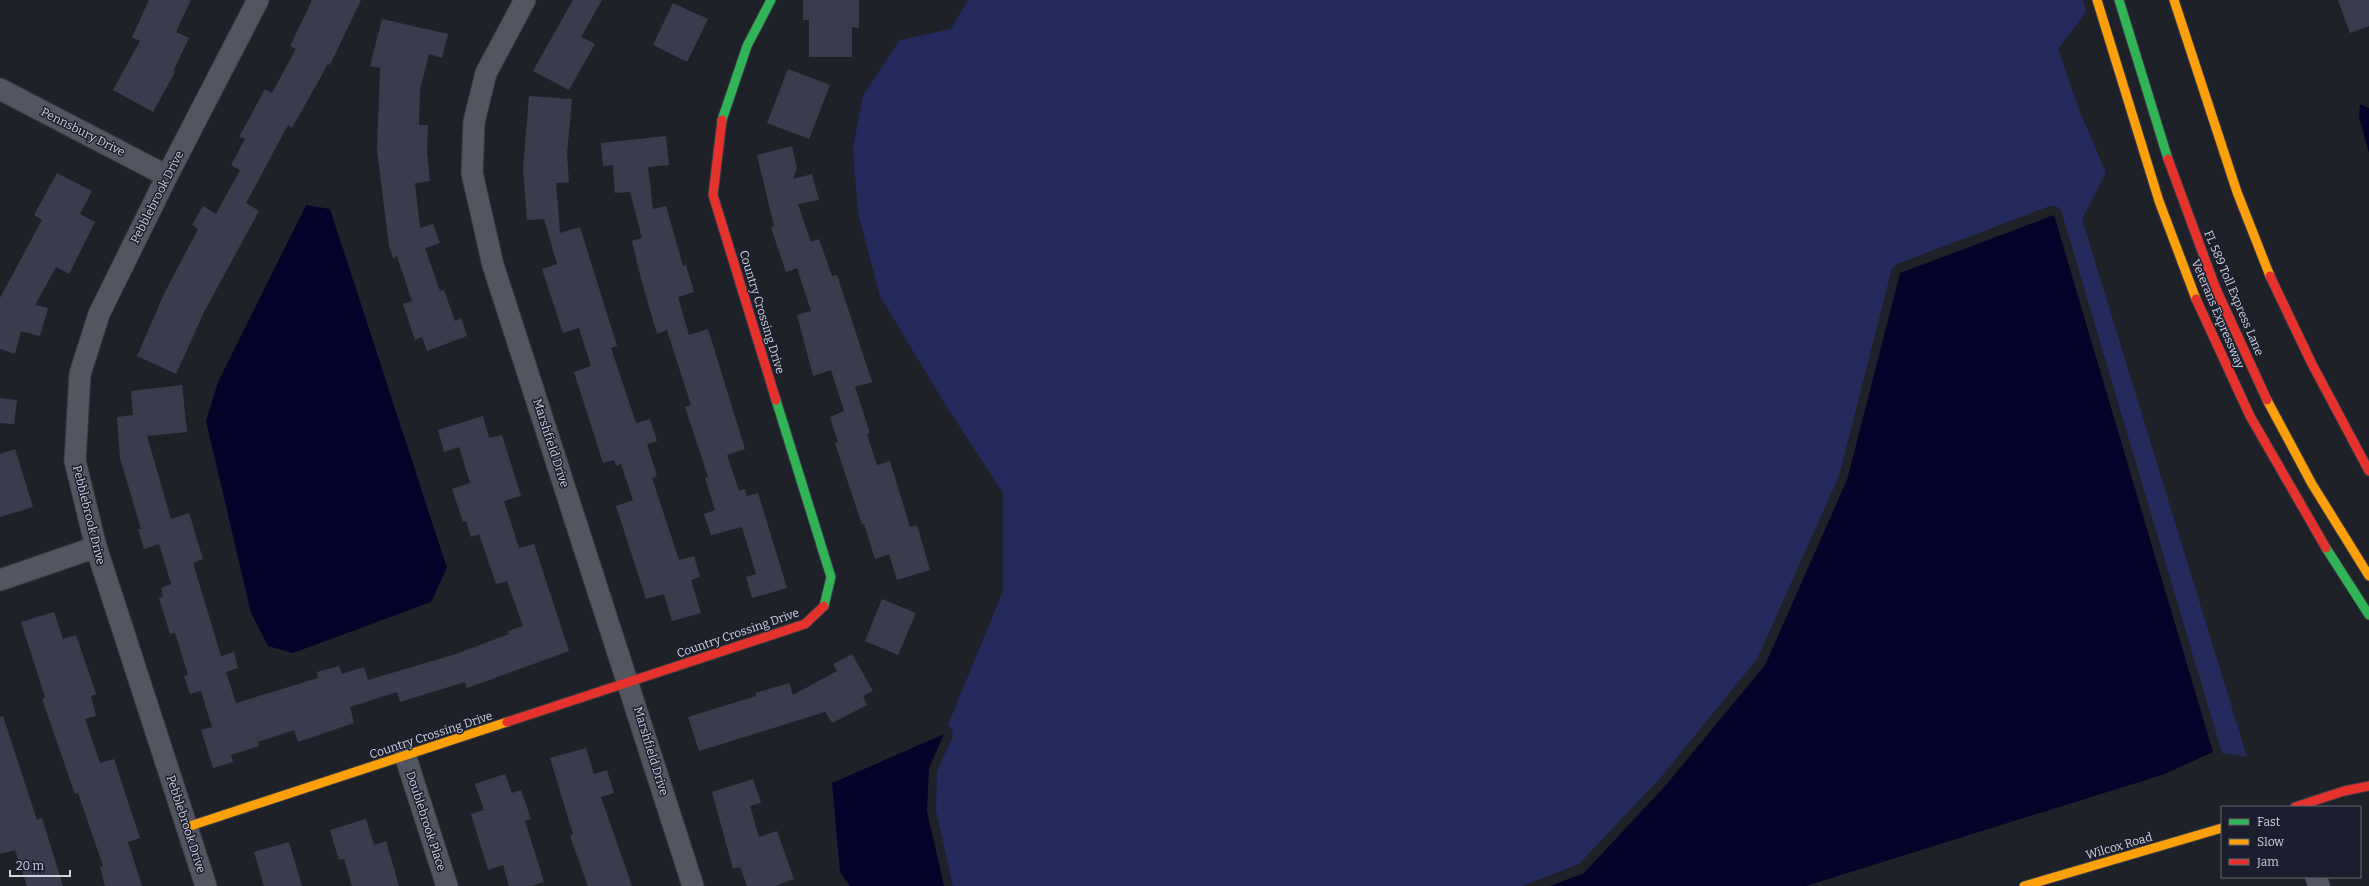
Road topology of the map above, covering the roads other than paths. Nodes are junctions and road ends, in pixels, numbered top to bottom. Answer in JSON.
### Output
{"nodes":[{"id":1,"x":258,"y":0,"type":"edge"},
{"id":2,"x":525,"y":0,"type":"edge"},
{"id":3,"x":771,"y":0,"type":"edge"},
{"id":4,"x":2097,"y":0,"type":"edge"},
{"id":5,"x":2119,"y":0,"type":"edge"},
{"id":6,"x":2174,"y":0,"type":"edge"},
{"id":7,"x":0,"y":89,"type":"edge"},
{"id":8,"x":167,"y":176,"type":"junction"},
{"id":9,"x":2369,"y":471,"type":"edge"},
{"id":10,"x":96,"y":547,"type":"junction"},
{"id":11,"x":2369,"y":576,"type":"edge"},
{"id":12,"x":0,"y":580,"type":"edge"},
{"id":13,"x":2369,"y":615,"type":"edge"},
{"id":14,"x":629,"y":683,"type":"junction"},
{"id":15,"x":405,"y":755,"type":"junction"},
{"id":16,"x":2369,"y":786,"type":"edge"},
{"id":17,"x":2298,"y":806,"type":"edge"},
{"id":18,"x":187,"y":827,"type":"junction"},
{"id":19,"x":2221,"y":828,"type":"edge"},
{"id":20,"x":206,"y":886,"type":"edge"},
{"id":21,"x":447,"y":886,"type":"edge"},
{"id":22,"x":693,"y":886,"type":"edge"},
{"id":23,"x":2024,"y":886,"type":"edge"}],
"edges":[{"from":1,"to":8,"type":"street","name":"Pebblebrook Drive"},
{"from":2,"to":14,"type":"street","name":"Marshfield Drive"},
{"from":3,"to":14,"type":"main road","name":"Country Crossing Drive"},
{"from":4,"to":13,"type":"main road","name":"Veterans Expressway"},
{"from":5,"to":11,"type":"main road","name":"FL 589 Toll Express Lane"},
{"from":6,"to":9,"type":"main road"},
{"from":7,"to":8,"type":"street","name":"Pennsbury Drive"},
{"from":8,"to":10,"type":"street","name":"Pebblebrook Drive"},
{"from":10,"to":12,"type":"street"},
{"from":10,"to":18,"type":"street","name":"Pebblebrook Drive"},
{"from":14,"to":15,"type":"main road","name":"Country Crossing Drive"},
{"from":14,"to":22,"type":"street","name":"Marshfield Drive"},
{"from":15,"to":18,"type":"main road","name":"Country Crossing Drive"},
{"from":15,"to":21,"type":"street","name":"Doublebrook Place"},
{"from":16,"to":17,"type":"main road"},
{"from":18,"to":20,"type":"street","name":"Pebblebrook Drive"},
{"from":19,"to":23,"type":"main road","name":"Wilcox Road"}]}
